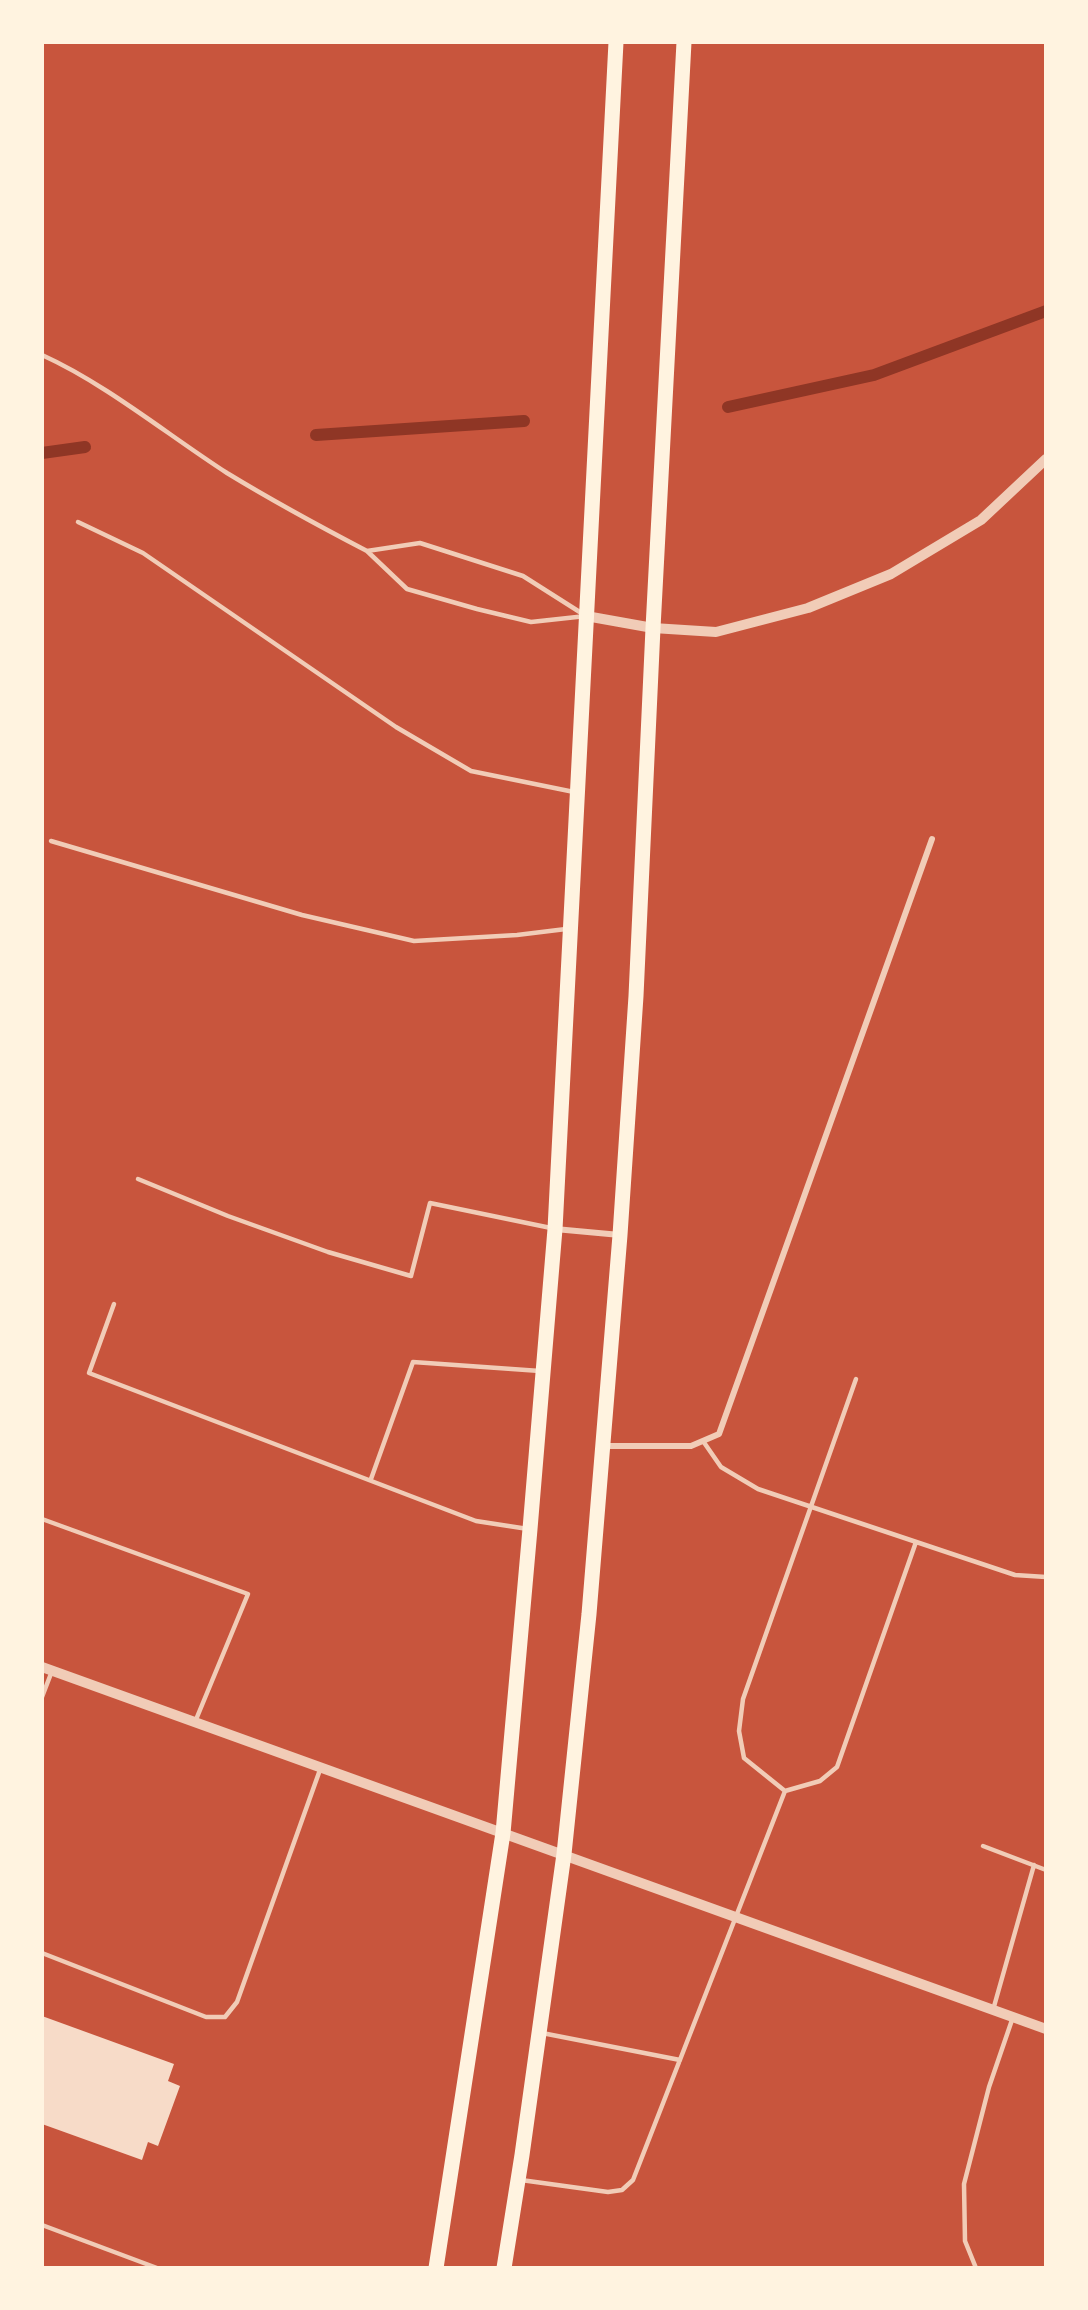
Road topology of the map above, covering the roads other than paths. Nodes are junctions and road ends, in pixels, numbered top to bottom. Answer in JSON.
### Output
{"nodes":[{"id":1,"x":616,"y":42,"type":"edge"},
{"id":2,"x":684,"y":42,"type":"edge"},
{"id":3,"x":42,"y":355,"type":"edge"},
{"id":4,"x":1046,"y":459,"type":"edge"},
{"id":5,"x":78,"y":522,"type":"dead end"},
{"id":6,"x":367,"y":551,"type":"junction"},
{"id":7,"x":586,"y":616,"type":"junction"},
{"id":8,"x":652,"y":628,"type":"junction"},
{"id":9,"x":577,"y":793,"type":"junction"},
{"id":10,"x":932,"y":839,"type":"dead end"},
{"id":11,"x":51,"y":841,"type":"dead end"},
{"id":12,"x":569,"y":928,"type":"junction"},
{"id":13,"x":138,"y":1179,"type":"dead end"},
{"id":14,"x":555,"y":1229,"type":"junction"},
{"id":15,"x":620,"y":1235,"type":"junction"},
{"id":16,"x":114,"y":1305,"type":"dead end"},
{"id":17,"x":543,"y":1372,"type":"junction"},
{"id":18,"x":856,"y":1379,"type":"dead end"},
{"id":19,"x":703,"y":1441,"type":"junction"},
{"id":20,"x":602,"y":1446,"type":"junction"},
{"id":21,"x":371,"y":1479,"type":"junction"},
{"id":22,"x":811,"y":1507,"type":"junction"},
{"id":23,"x":42,"y":1519,"type":"edge"},
{"id":24,"x":530,"y":1529,"type":"junction"},
{"id":25,"x":916,"y":1542,"type":"junction"},
{"id":26,"x":1046,"y":1578,"type":"edge"},
{"id":27,"x":47,"y":1669,"type":"edge"},
{"id":28,"x":42,"y":1697,"type":"edge"},
{"id":29,"x":195,"y":1722,"type":"junction"},
{"id":30,"x":321,"y":1767,"type":"junction"},
{"id":31,"x":785,"y":1791,"type":"junction"},
{"id":32,"x":503,"y":1833,"type":"junction"},
{"id":33,"x":984,"y":1846,"type":"dead end"},
{"id":34,"x":564,"y":1854,"type":"junction"},
{"id":35,"x":1034,"y":1865,"type":"junction"},
{"id":36,"x":1046,"y":1870,"type":"edge"},
{"id":37,"x":737,"y":1917,"type":"junction"},
{"id":38,"x":42,"y":1953,"type":"edge"},
{"id":39,"x":993,"y":2010,"type":"junction"},
{"id":40,"x":1013,"y":2017,"type":"junction"},
{"id":41,"x":1046,"y":2029,"type":"edge"},
{"id":42,"x":539,"y":2032,"type":"junction"},
{"id":43,"x":680,"y":2060,"type":"junction"},
{"id":44,"x":518,"y":2179,"type":"junction"},
{"id":45,"x":42,"y":2225,"type":"edge"},
{"id":46,"x":157,"y":2268,"type":"edge"},
{"id":47,"x":436,"y":2268,"type":"edge"},
{"id":48,"x":504,"y":2268,"type":"edge"},
{"id":49,"x":976,"y":2268,"type":"edge"}],
"edges":[{"from":1,"to":7,"type":"main road"},
{"from":2,"to":8,"type":"main road"},
{"from":3,"to":6,"type":"lane"},
{"from":4,"to":8,"type":"street"},
{"from":5,"to":9,"type":"lane"},
{"from":6,"to":7,"type":"lane"},
{"from":6,"to":7,"type":"lane"},
{"from":7,"to":8,"type":"street"},
{"from":7,"to":9,"type":"main road"},
{"from":8,"to":15,"type":"main road"},
{"from":9,"to":12,"type":"main road"},
{"from":10,"to":19,"type":"street"},
{"from":11,"to":12,"type":"lane"},
{"from":12,"to":14,"type":"main road"},
{"from":13,"to":14,"type":"lane"},
{"from":14,"to":15,"type":"street"},
{"from":14,"to":17,"type":"main road"},
{"from":15,"to":20,"type":"main road"},
{"from":16,"to":21,"type":"lane"},
{"from":17,"to":21,"type":"lane"},
{"from":17,"to":24,"type":"main road"},
{"from":18,"to":22,"type":"lane"},
{"from":19,"to":20,"type":"street"},
{"from":19,"to":22,"type":"lane"},
{"from":20,"to":34,"type":"main road"},
{"from":21,"to":24,"type":"lane"},
{"from":22,"to":25,"type":"lane"},
{"from":22,"to":31,"type":"lane"},
{"from":23,"to":29,"type":"lane"},
{"from":24,"to":32,"type":"main road"},
{"from":25,"to":26,"type":"lane"},
{"from":25,"to":31,"type":"lane"},
{"from":27,"to":28,"type":"lane"},
{"from":27,"to":29,"type":"street"},
{"from":29,"to":30,"type":"street"},
{"from":30,"to":32,"type":"street"},
{"from":30,"to":38,"type":"lane"},
{"from":31,"to":37,"type":"lane"},
{"from":32,"to":34,"type":"street"},
{"from":32,"to":47,"type":"main road"},
{"from":33,"to":35,"type":"lane"},
{"from":34,"to":37,"type":"street"},
{"from":34,"to":42,"type":"main road"},
{"from":35,"to":36,"type":"lane"},
{"from":35,"to":39,"type":"lane"},
{"from":37,"to":39,"type":"street"},
{"from":37,"to":43,"type":"lane"},
{"from":39,"to":40,"type":"street"},
{"from":40,"to":41,"type":"street"},
{"from":40,"to":49,"type":"lane"},
{"from":42,"to":43,"type":"lane"},
{"from":42,"to":44,"type":"main road"},
{"from":43,"to":44,"type":"lane"},
{"from":44,"to":48,"type":"main road"},
{"from":45,"to":46,"type":"lane"}]}
